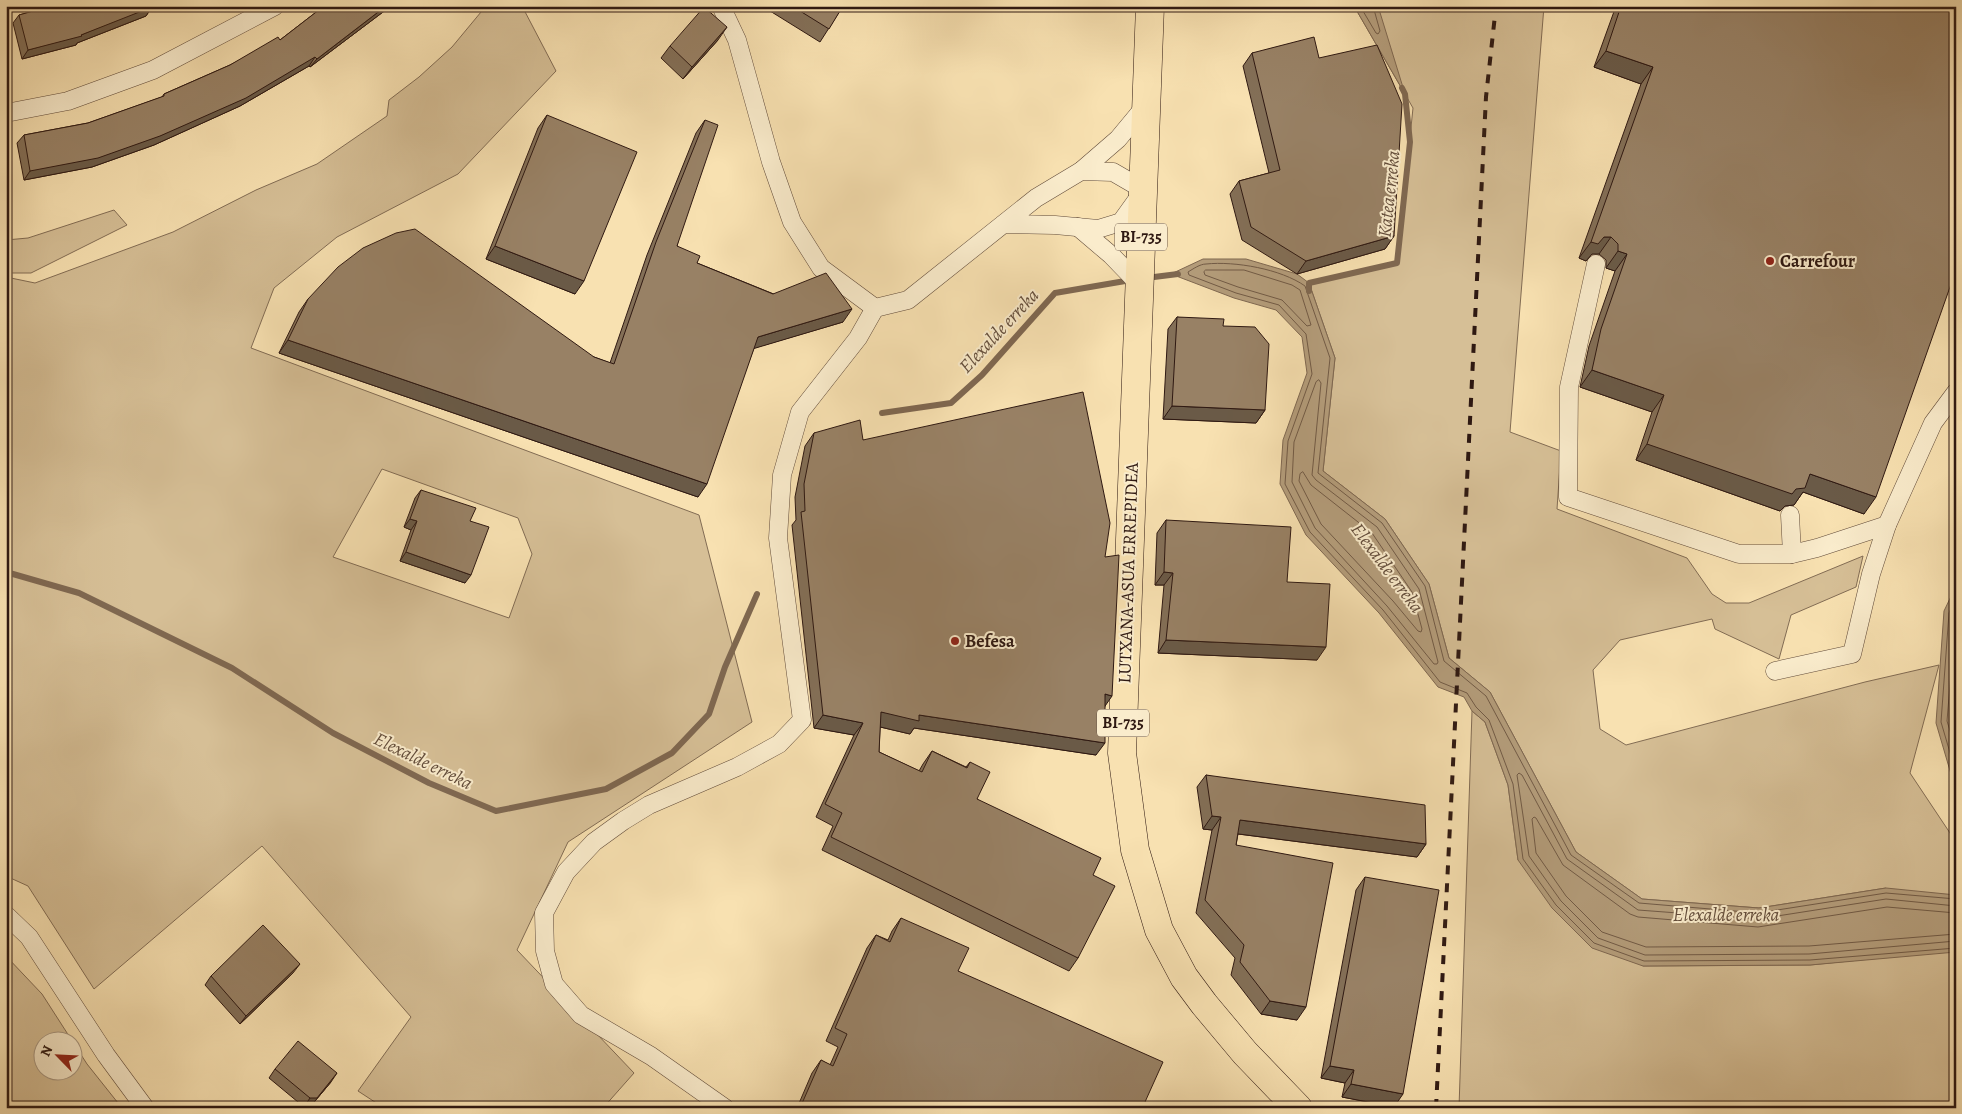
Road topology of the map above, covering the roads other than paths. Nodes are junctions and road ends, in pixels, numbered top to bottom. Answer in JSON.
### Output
{"nodes":[{"id":1,"x":275,"y":6,"type":"edge"},
{"id":2,"x":721,"y":6,"type":"edge"},
{"id":3,"x":1150,"y":6,"type":"edge"},
{"id":4,"x":1147,"y":103,"type":"junction"},
{"id":5,"x":6,"y":113,"type":"edge"},
{"id":6,"x":1081,"y":171,"type":"junction"},
{"id":7,"x":1144,"y":190,"type":"junction"},
{"id":8,"x":1003,"y":224,"type":"junction"},
{"id":9,"x":1078,"y":227,"type":"junction"},
{"id":10,"x":1596,"y":264,"type":"edge"},
{"id":11,"x":1139,"y":284,"type":"junction"},
{"id":12,"x":875,"y":308,"type":"junction"},
{"id":13,"x":1956,"y":392,"type":"edge"},
{"id":14,"x":1790,"y":515,"type":"edge"},
{"id":15,"x":1887,"y":525,"type":"junction"},
{"id":16,"x":1792,"y":554,"type":"junction"},
{"id":17,"x":1775,"y":671,"type":"dead end"},
{"id":18,"x":6,"y":915,"type":"edge"},
{"id":19,"x":145,"y":1108,"type":"edge"},
{"id":20,"x":725,"y":1108,"type":"edge"},
{"id":21,"x":1298,"y":1108,"type":"edge"}],
"edges":[{"from":1,"to":5,"type":"street"},
{"from":2,"to":12,"type":"street"},
{"from":3,"to":4,"type":"main road","number":"BI-735"},
{"from":4,"to":6,"type":"street"},
{"from":4,"to":7,"type":"main road","number":"BI-735"},
{"from":6,"to":7,"type":"street"},
{"from":6,"to":8,"type":"street"},
{"from":7,"to":9,"type":"street"},
{"from":7,"to":11,"type":"main road","number":"BI-735"},
{"from":8,"to":9,"type":"street"},
{"from":8,"to":12,"type":"street"},
{"from":9,"to":11,"type":"street"},
{"from":10,"to":16,"type":"street"},
{"from":11,"to":21,"type":"main road","name":"LUTXANA-ASUA ERREPIDEA","number":"BI-735"},
{"from":12,"to":20,"type":"street"},
{"from":13,"to":15,"type":"street"},
{"from":14,"to":16,"type":"street"},
{"from":15,"to":16,"type":"street"},
{"from":15,"to":17,"type":"street"},
{"from":18,"to":19,"type":"street"}]}
